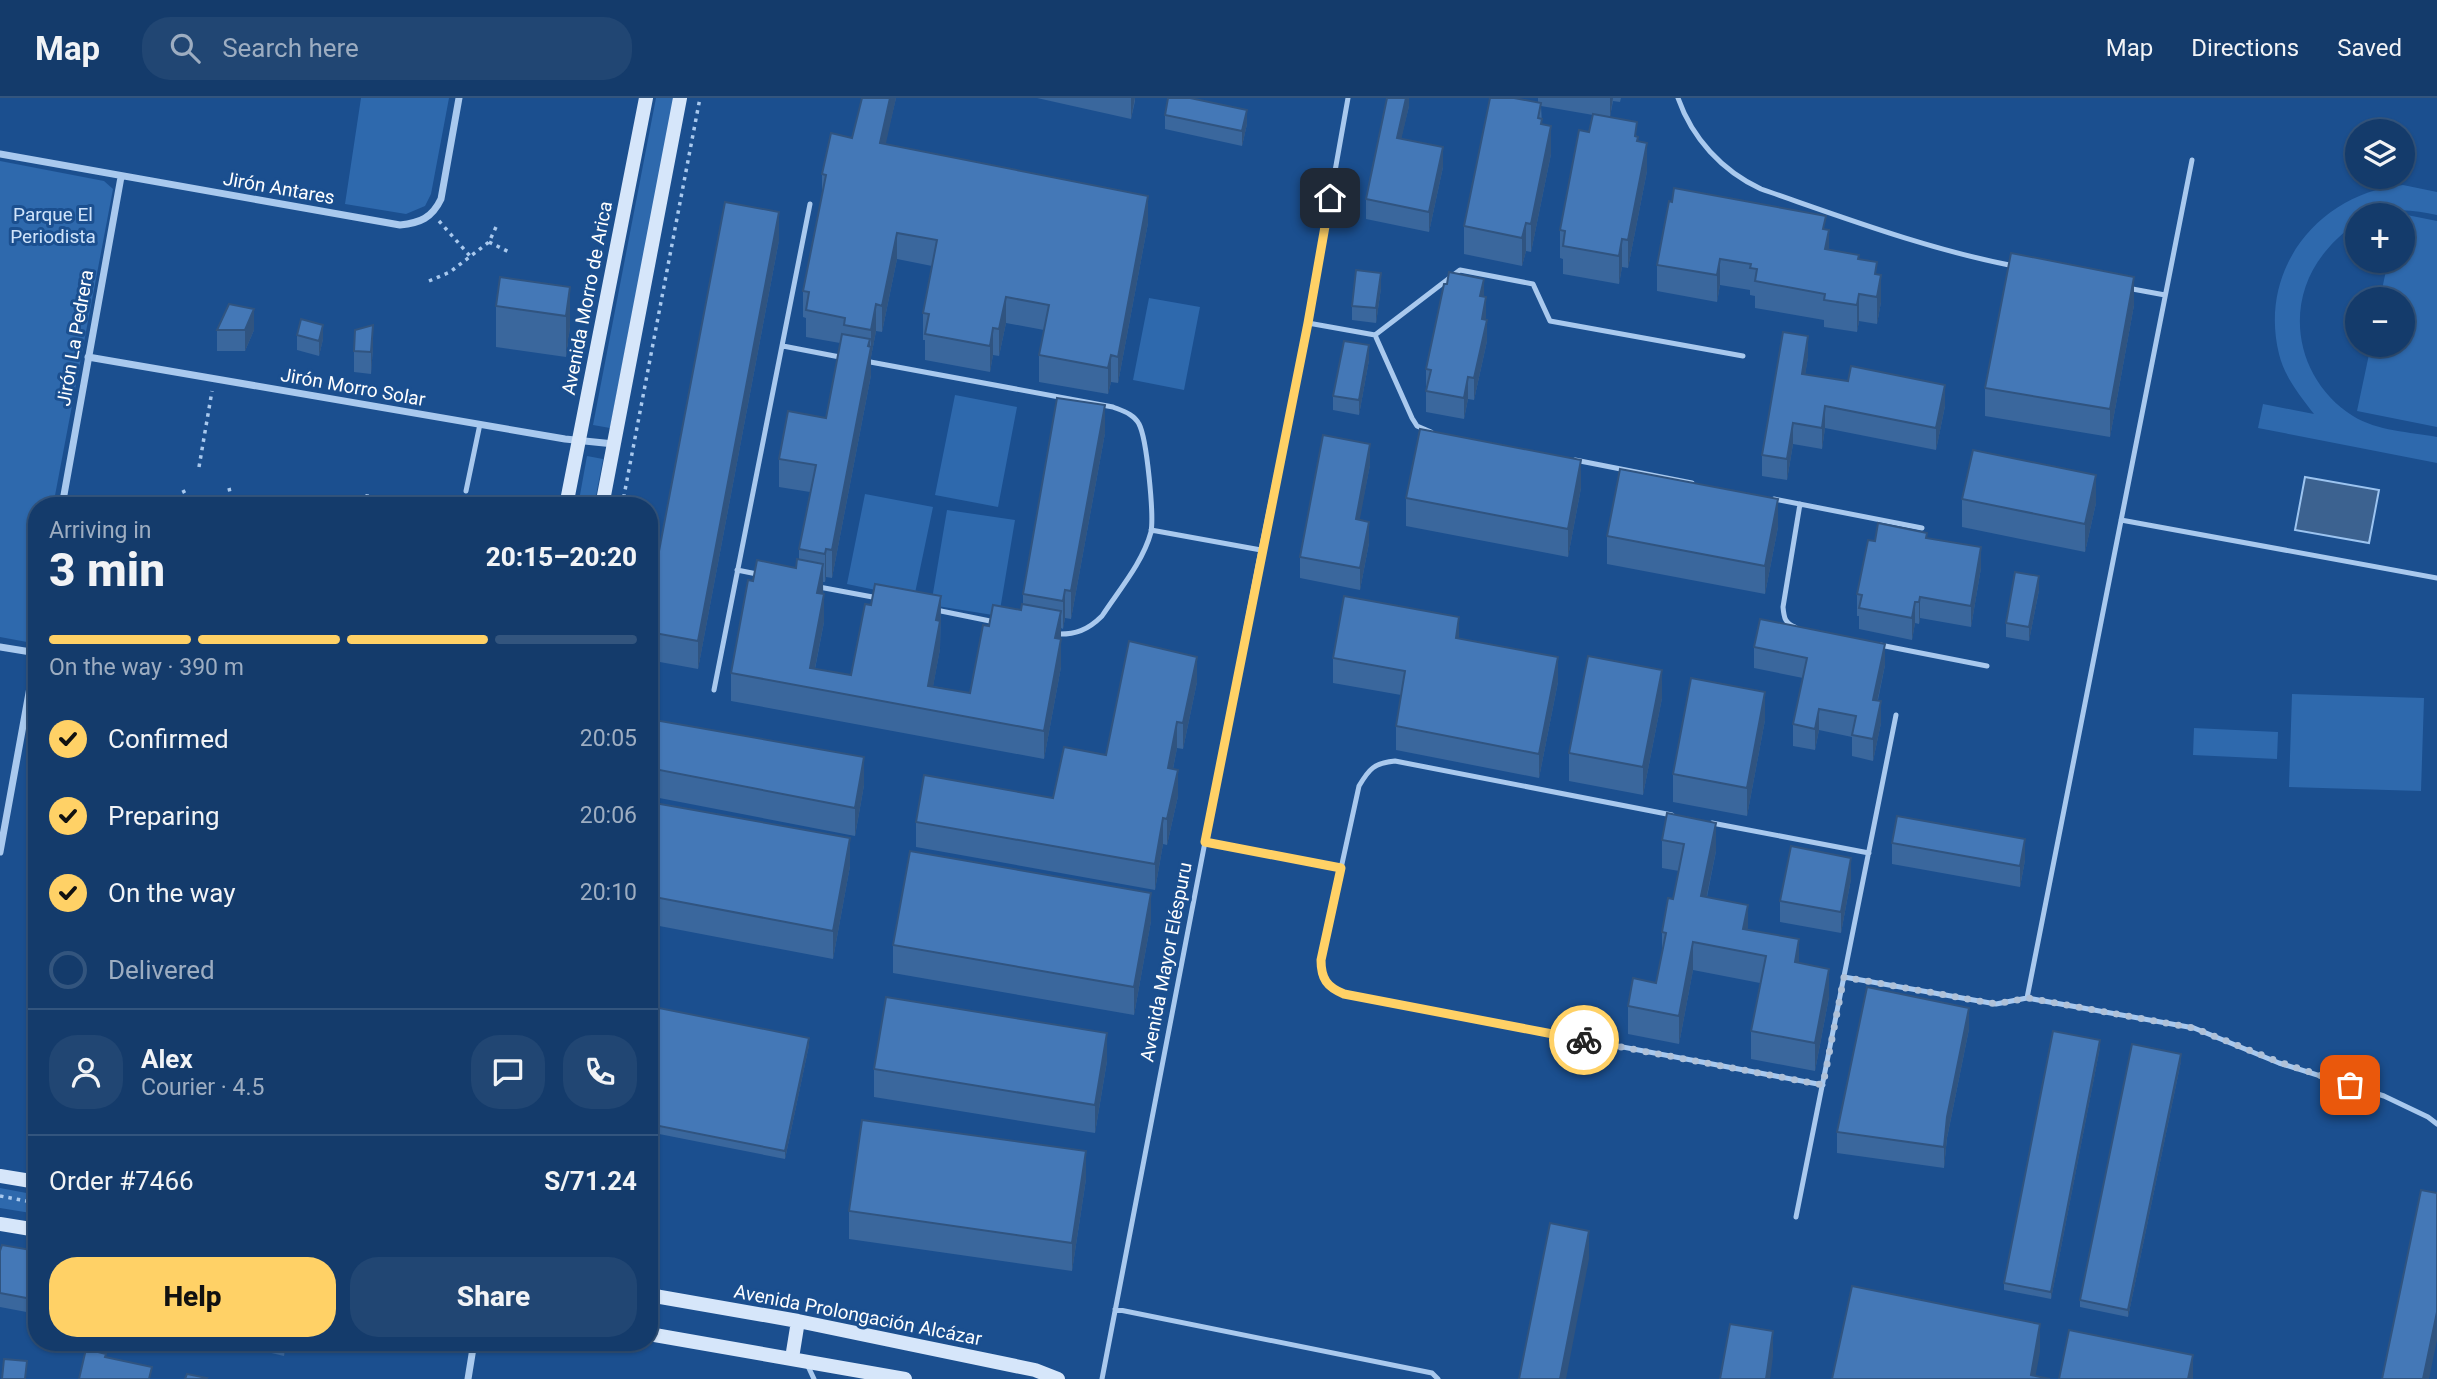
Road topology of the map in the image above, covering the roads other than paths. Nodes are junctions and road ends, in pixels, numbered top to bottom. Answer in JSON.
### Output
{"nodes":[{"id":1,"x":459,"y":98,"type":"edge"},
{"id":2,"x":646,"y":98,"type":"edge"},
{"id":3,"x":680,"y":98,"type":"edge"},
{"id":4,"x":1348,"y":98,"type":"edge"},
{"id":5,"x":1678,"y":98,"type":"edge"},
{"id":6,"x":0,"y":154,"type":"edge"},
{"id":7,"x":2192,"y":160,"type":"dead end"},
{"id":8,"x":121,"y":177,"type":"junction"},
{"id":9,"x":810,"y":204,"type":"dead end"},
{"id":10,"x":2023,"y":268,"type":"edge"},
{"id":11,"x":2113,"y":285,"type":"edge"},
{"id":12,"x":2165,"y":295,"type":"junction"},
{"id":13,"x":1308,"y":323,"type":"junction"},
{"id":14,"x":1375,"y":335,"type":"junction"},
{"id":15,"x":783,"y":346,"type":"junction"},
{"id":16,"x":1743,"y":356,"type":"dead end"},
{"id":17,"x":88,"y":357,"type":"junction"},
{"id":18,"x":480,"y":424,"type":"junction"},
{"id":19,"x":1440,"y":433,"type":"edge"},
{"id":20,"x":578,"y":441,"type":"junction"},
{"id":21,"x":614,"y":444,"type":"junction"},
{"id":22,"x":1573,"y":460,"type":"edge"},
{"id":23,"x":1693,"y":483,"type":"edge"},
{"id":24,"x":466,"y":491,"type":"dead end"},
{"id":25,"x":1760,"y":496,"type":"edge"},
{"id":26,"x":64,"y":497,"type":"edge"},
{"id":27,"x":568,"y":497,"type":"edge"},
{"id":28,"x":604,"y":497,"type":"edge"},
{"id":29,"x":1800,"y":504,"type":"junction"},
{"id":30,"x":2121,"y":520,"type":"junction"},
{"id":31,"x":1922,"y":528,"type":"dead end"},
{"id":32,"x":1151,"y":530,"type":"junction"},
{"id":33,"x":1261,"y":550,"type":"junction"},
{"id":34,"x":737,"y":570,"type":"junction"},
{"id":35,"x":764,"y":576,"type":"edge"},
{"id":36,"x":2437,"y":578,"type":"edge"},
{"id":37,"x":818,"y":586,"type":"edge"},
{"id":38,"x":885,"y":600,"type":"edge"},
{"id":39,"x":925,"y":608,"type":"edge"},
{"id":40,"x":1005,"y":624,"type":"edge"},
{"id":41,"x":1797,"y":628,"type":"edge"},
{"id":42,"x":1046,"y":632,"type":"edge"},
{"id":43,"x":1878,"y":645,"type":"edge"},
{"id":44,"x":0,"y":647,"type":"edge"},
{"id":45,"x":28,"y":651,"type":"edge"},
{"id":46,"x":1987,"y":666,"type":"dead end"},
{"id":47,"x":713,"y":690,"type":"dead end"},
{"id":48,"x":28,"y":701,"type":"edge"},
{"id":49,"x":1896,"y":715,"type":"dead end"},
{"id":50,"x":1679,"y":816,"type":"edge"},
{"id":51,"x":1706,"y":822,"type":"edge"},
{"id":52,"x":1205,"y":842,"type":"junction"},
{"id":53,"x":0,"y":852,"type":"edge"},
{"id":54,"x":1869,"y":853,"type":"junction"},
{"id":55,"x":1341,"y":868,"type":"junction"},
{"id":56,"x":1844,"y":977,"type":"junction"},
{"id":57,"x":2028,"y":998,"type":"junction"},
{"id":58,"x":1823,"y":1085,"type":"junction"},
{"id":59,"x":2437,"y":1124,"type":"edge"},
{"id":60,"x":0,"y":1176,"type":"edge"},
{"id":61,"x":28,"y":1181,"type":"edge"},
{"id":62,"x":1796,"y":1217,"type":"dead end"},
{"id":63,"x":0,"y":1224,"type":"edge"},
{"id":64,"x":28,"y":1229,"type":"edge"},
{"id":65,"x":658,"y":1297,"type":"edge"},
{"id":66,"x":1115,"y":1309,"type":"junction"},
{"id":67,"x":798,"y":1321,"type":"junction"},
{"id":68,"x":658,"y":1336,"type":"edge"},
{"id":69,"x":473,"y":1351,"type":"edge"},
{"id":70,"x":799,"y":1360,"type":"junction"},
{"id":71,"x":468,"y":1379,"type":"edge"},
{"id":72,"x":814,"y":1379,"type":"edge"},
{"id":73,"x":905,"y":1379,"type":"edge"},
{"id":74,"x":1058,"y":1379,"type":"edge"},
{"id":75,"x":1101,"y":1379,"type":"edge"},
{"id":76,"x":1438,"y":1379,"type":"edge"}],
"edges":[{"from":1,"to":8,"type":"street","name":"Jirón Antares"},
{"from":2,"to":20,"type":"main road","name":"Avenida Morro de Arica"},
{"from":3,"to":21,"type":"main road"},
{"from":4,"to":13,"type":"lane","name":"Avenida Mayor Eléspuru"},
{"from":5,"to":10,"type":"lane"},
{"from":6,"to":8,"type":"street","name":"Jirón Antares"},
{"from":7,"to":12,"type":"lane"},
{"from":8,"to":17,"type":"street","name":"Jirón La Pedrera"},
{"from":9,"to":15,"type":"lane"},
{"from":11,"to":12,"type":"lane"},
{"from":12,"to":30,"type":"lane"},
{"from":13,"to":14,"type":"lane"},
{"from":13,"to":33,"type":"lane","name":"Avenida Mayor Eléspuru"},
{"from":14,"to":16,"type":"lane"},
{"from":14,"to":19,"type":"lane"},
{"from":15,"to":32,"type":"lane"},
{"from":15,"to":34,"type":"lane"},
{"from":17,"to":18,"type":"street","name":"Jirón Morro Solar"},
{"from":17,"to":26,"type":"street","name":"Jirón La Pedrera"},
{"from":18,"to":20,"type":"street","name":"Jirón Morro Solar"},
{"from":18,"to":24,"type":"lane"},
{"from":20,"to":21,"type":"street","name":"Jirón Morro Solar"},
{"from":20,"to":27,"type":"main road","name":"Avenida Morro de Arica"},
{"from":21,"to":28,"type":"main road"},
{"from":22,"to":23,"type":"lane"},
{"from":25,"to":29,"type":"lane"},
{"from":29,"to":31,"type":"lane"},
{"from":29,"to":41,"type":"lane"},
{"from":30,"to":36,"type":"lane"},
{"from":30,"to":57,"type":"lane"},
{"from":32,"to":33,"type":"lane"},
{"from":32,"to":42,"type":"lane"},
{"from":33,"to":52,"type":"lane","name":"Avenida Mayor Eléspuru"},
{"from":34,"to":35,"type":"lane"},
{"from":34,"to":47,"type":"lane"},
{"from":37,"to":38,"type":"lane"},
{"from":39,"to":40,"type":"lane"},
{"from":43,"to":46,"type":"lane"},
{"from":44,"to":45,"type":"street"},
{"from":48,"to":53,"type":"street"},
{"from":49,"to":54,"type":"lane"},
{"from":50,"to":55,"type":"lane"},
{"from":51,"to":54,"type":"lane"},
{"from":52,"to":55,"type":"lane"},
{"from":52,"to":66,"type":"lane","name":"Avenida Mayor Eléspuru"},
{"from":54,"to":56,"type":"lane"},
{"from":55,"to":58,"type":"lane"},
{"from":56,"to":57,"type":"lane"},
{"from":56,"to":58,"type":"lane"},
{"from":57,"to":59,"type":"lane"},
{"from":58,"to":62,"type":"lane"},
{"from":60,"to":61,"type":"main road"},
{"from":63,"to":64,"type":"main road"},
{"from":65,"to":67,"type":"main road","name":"Avenida Prolongación Alcázar"},
{"from":66,"to":75,"type":"lane","name":"Avenida Mayor Eléspuru"},
{"from":66,"to":76,"type":"lane"},
{"from":67,"to":70,"type":"main road"},
{"from":67,"to":74,"type":"main road","name":"Avenida Prolongación Alcázar"},
{"from":68,"to":70,"type":"main road"},
{"from":69,"to":71,"type":"street"},
{"from":70,"to":72,"type":"lane"},
{"from":70,"to":73,"type":"main road"}]}
